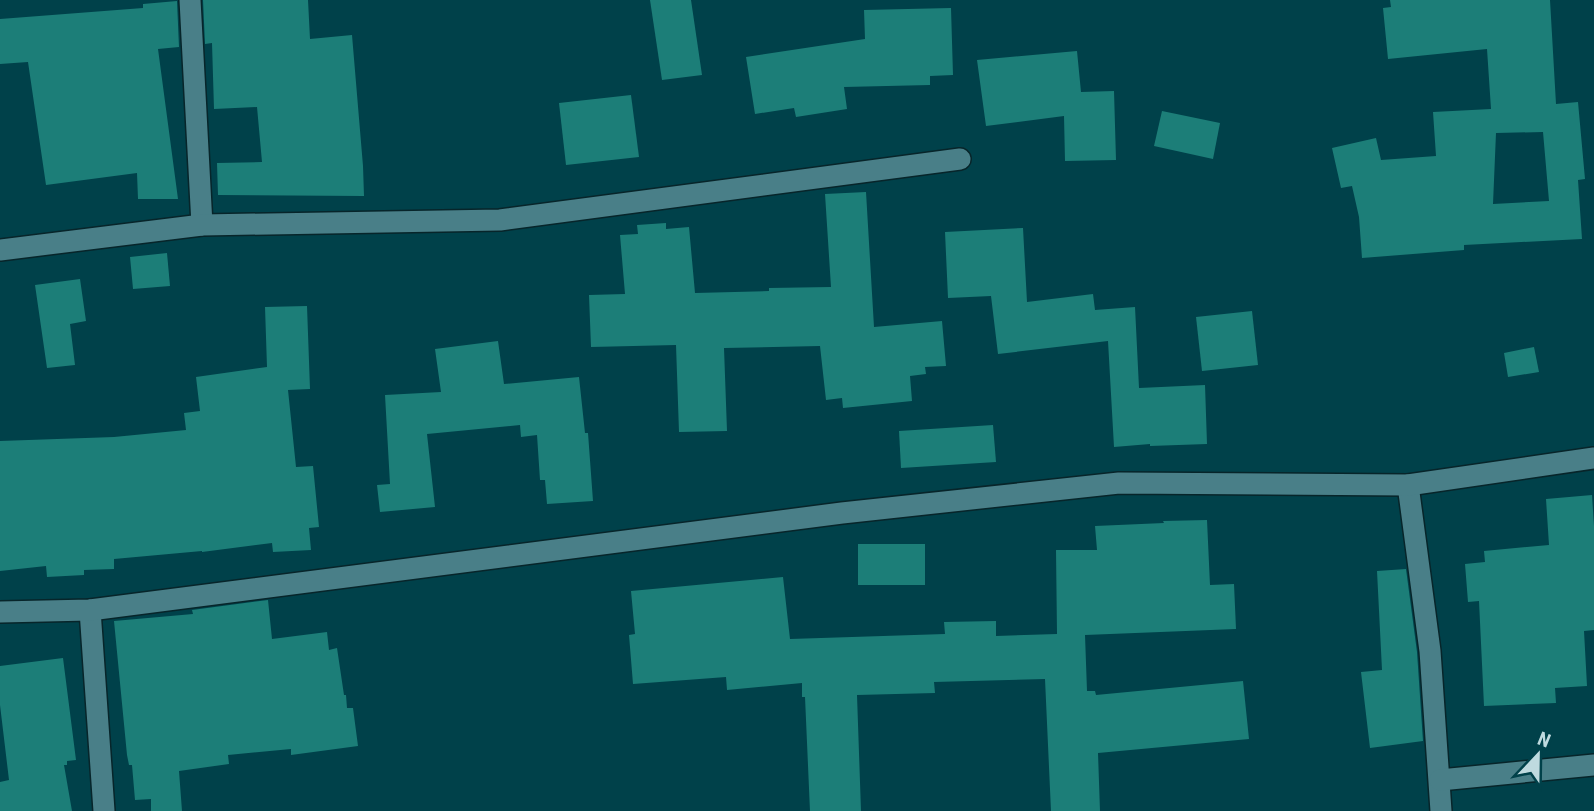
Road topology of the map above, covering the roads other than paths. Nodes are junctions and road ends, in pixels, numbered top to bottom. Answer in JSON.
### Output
{"nodes":[{"id":1,"x":190,"y":0,"type":"edge"},
{"id":2,"x":960,"y":159,"type":"dead end"},
{"id":3,"x":202,"y":225,"type":"junction"},
{"id":4,"x":0,"y":250,"type":"edge"},
{"id":5,"x":1594,"y":458,"type":"edge"},
{"id":6,"x":1408,"y":485,"type":"junction"},
{"id":7,"x":90,"y":610,"type":"junction"},
{"id":8,"x":0,"y":612,"type":"edge"},
{"id":9,"x":1594,"y":765,"type":"edge"},
{"id":10,"x":1440,"y":780,"type":"junction"},
{"id":11,"x":104,"y":811,"type":"edge"},
{"id":12,"x":1441,"y":811,"type":"edge"}],
"edges":[{"from":1,"to":3,"type":"street"},
{"from":2,"to":3,"type":"street"},
{"from":3,"to":4,"type":"street"},
{"from":5,"to":6,"type":"street"},
{"from":6,"to":7,"type":"street"},
{"from":6,"to":10,"type":"street"},
{"from":7,"to":8,"type":"street"},
{"from":7,"to":11,"type":"street"},
{"from":9,"to":10,"type":"street"},
{"from":10,"to":12,"type":"street"}]}
